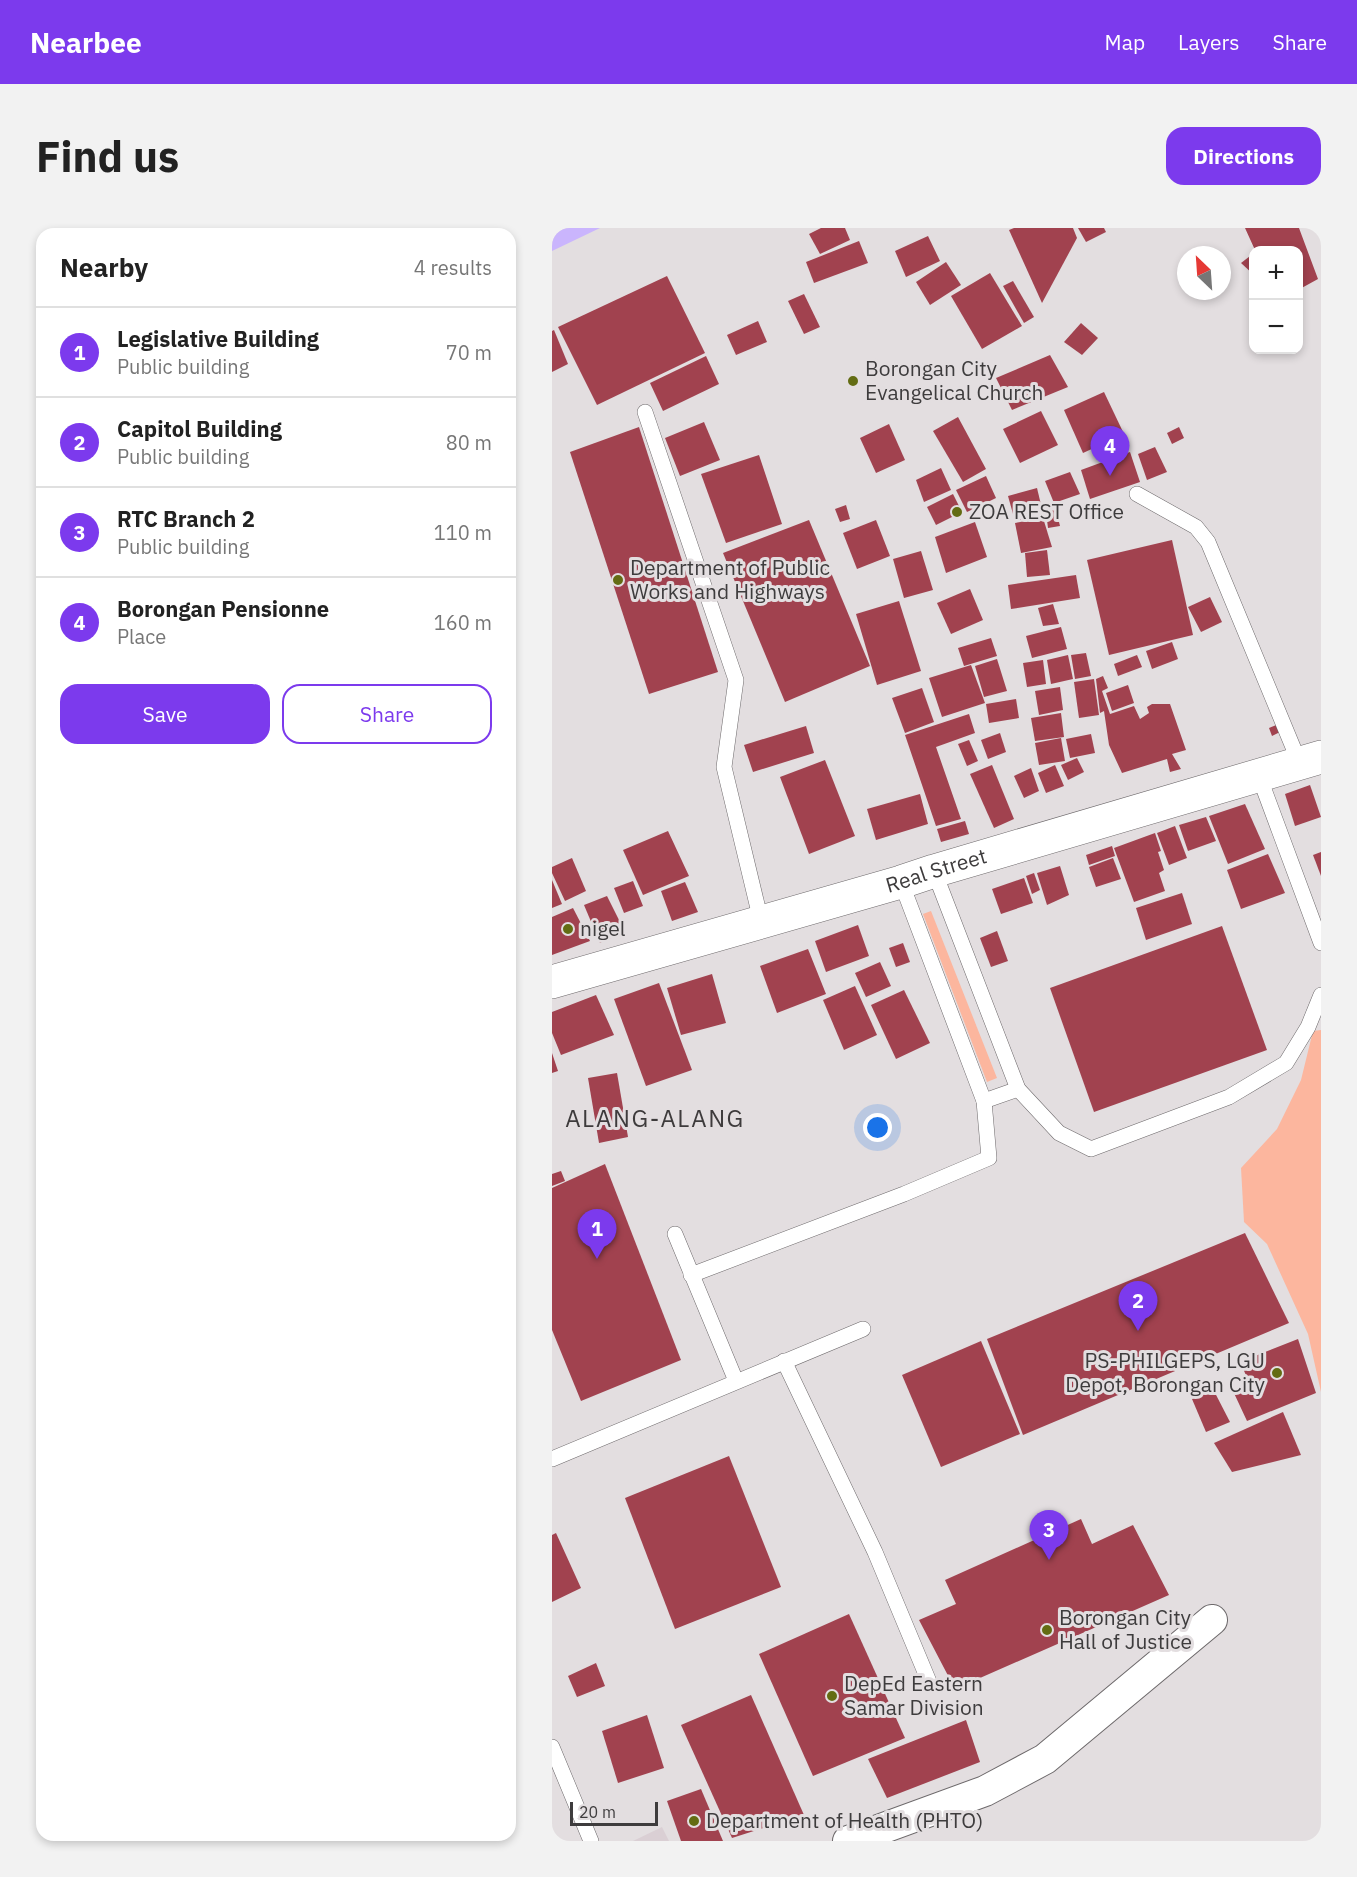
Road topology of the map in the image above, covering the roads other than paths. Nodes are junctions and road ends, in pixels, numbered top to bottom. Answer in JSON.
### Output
{"nodes":[{"id":1,"x":645,"y":412,"type":"dead end"},
{"id":2,"x":1137,"y":494,"type":"dead end"},
{"id":3,"x":1311,"y":760,"type":"edge"},
{"id":4,"x":1259,"y":776,"type":"junction"},
{"id":5,"x":934,"y":871,"type":"junction"},
{"id":6,"x":901,"y":882,"type":"junction"},
{"id":7,"x":761,"y":921,"type":"junction"},
{"id":8,"x":1321,"y":943,"type":"edge"},
{"id":9,"x":552,"y":982,"type":"edge"},
{"id":10,"x":1321,"y":994,"type":"edge"},
{"id":11,"x":1018,"y":1089,"type":"junction"},
{"id":12,"x":984,"y":1101,"type":"junction"},
{"id":13,"x":675,"y":1234,"type":"dead end"},
{"id":14,"x":691,"y":1275,"type":"junction"},
{"id":15,"x":863,"y":1329,"type":"dead end"},
{"id":16,"x":784,"y":1360,"type":"junction"},
{"id":17,"x":736,"y":1382,"type":"junction"},
{"id":18,"x":552,"y":1459,"type":"edge"},
{"id":19,"x":1212,"y":1620,"type":"dead end"},
{"id":20,"x":930,"y":1684,"type":"dead end"},
{"id":21,"x":552,"y":1747,"type":"edge"},
{"id":22,"x":591,"y":1841,"type":"edge"},
{"id":23,"x":848,"y":1841,"type":"edge"}],
"edges":[{"from":1,"to":7,"type":"lane"},
{"from":2,"to":3,"type":"lane"},
{"from":3,"to":4,"type":"main road","name":"Real Street"},
{"from":4,"to":5,"type":"main road","name":"Real Street"},
{"from":4,"to":8,"type":"lane"},
{"from":5,"to":6,"type":"main road","name":"Real Street"},
{"from":5,"to":11,"type":"lane"},
{"from":6,"to":7,"type":"main road","name":"Real Street"},
{"from":6,"to":12,"type":"lane"},
{"from":7,"to":9,"type":"main road","name":"Real Street"},
{"from":10,"to":11,"type":"lane"},
{"from":11,"to":12,"type":"lane"},
{"from":12,"to":14,"type":"lane"},
{"from":13,"to":14,"type":"lane"},
{"from":14,"to":17,"type":"lane"},
{"from":15,"to":16,"type":"lane"},
{"from":16,"to":17,"type":"lane"},
{"from":16,"to":20,"type":"lane"},
{"from":17,"to":18,"type":"lane"},
{"from":19,"to":23,"type":"street"},
{"from":21,"to":22,"type":"lane"}]}
